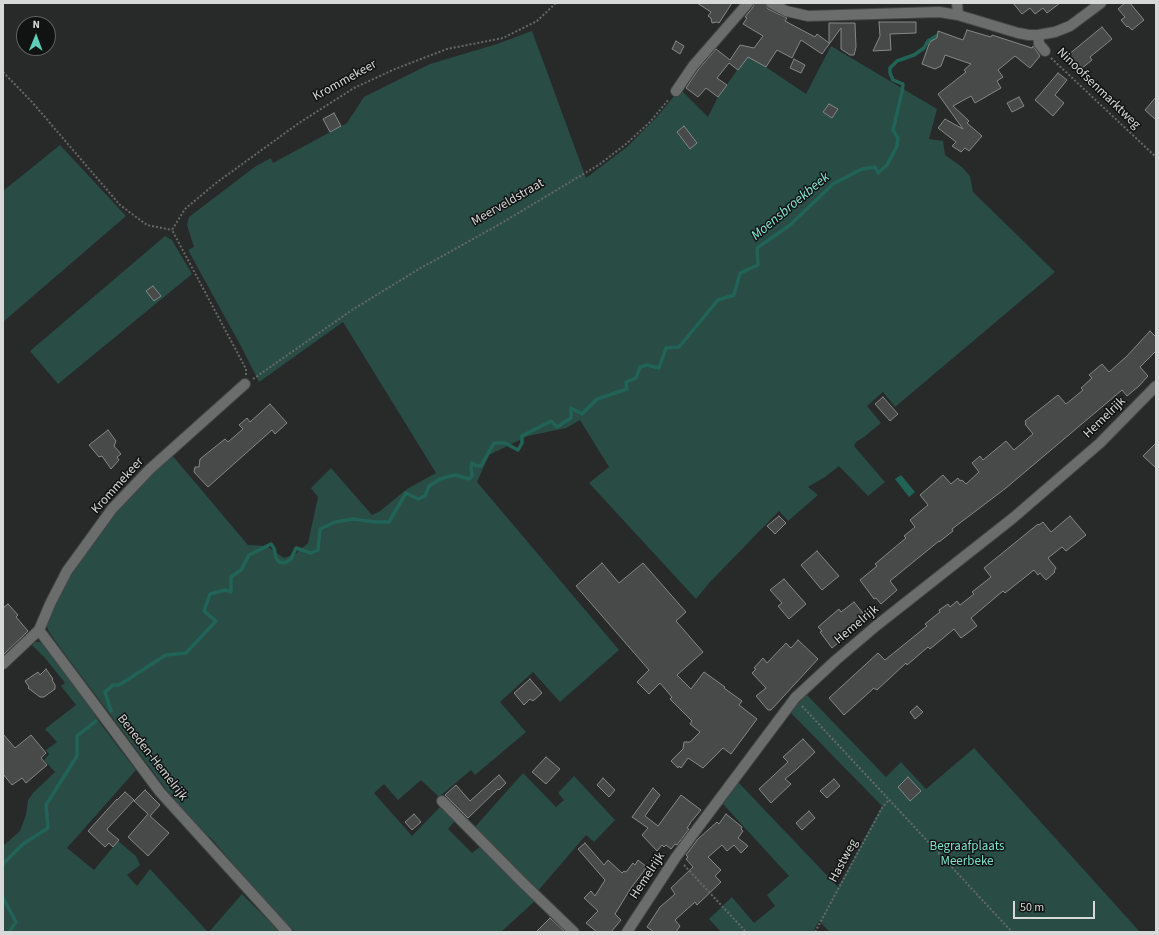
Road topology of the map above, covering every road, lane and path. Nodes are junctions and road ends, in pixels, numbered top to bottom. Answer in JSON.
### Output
{"nodes":[{"id":1,"x":556,"y":3,"type":"edge"},
{"id":2,"x":748,"y":3,"type":"edge"},
{"id":3,"x":771,"y":3,"type":"edge"},
{"id":4,"x":958,"y":3,"type":"edge"},
{"id":5,"x":1101,"y":3,"type":"edge"},
{"id":6,"x":958,"y":15,"type":"junction"},
{"id":7,"x":1038,"y":35,"type":"junction"},
{"id":8,"x":1045,"y":51,"type":"joint"},
{"id":9,"x":3,"y":72,"type":"edge"},
{"id":10,"x":676,"y":91,"type":"joint"},
{"id":11,"x":1156,"y":157,"type":"edge"},
{"id":12,"x":172,"y":230,"type":"junction"},
{"id":13,"x":246,"y":368,"type":"dead end"},
{"id":14,"x":246,"y":384,"type":"joint"},
{"id":15,"x":1156,"y":386,"type":"edge"},
{"id":16,"x":39,"y":630,"type":"junction"},
{"id":17,"x":3,"y":664,"type":"edge"},
{"id":18,"x":795,"y":698,"type":"junction"},
{"id":19,"x":889,"y":800,"type":"junction"},
{"id":20,"x":442,"y":801,"type":"dead end"},
{"id":21,"x":676,"y":856,"type":"junction"},
{"id":22,"x":287,"y":932,"type":"edge"},
{"id":23,"x":574,"y":932,"type":"edge"},
{"id":24,"x":627,"y":932,"type":"edge"},
{"id":25,"x":746,"y":932,"type":"edge"},
{"id":26,"x":815,"y":932,"type":"edge"},
{"id":27,"x":1012,"y":932,"type":"edge"}],
"edges":[{"from":1,"to":12,"type":"path","name":"Krommekeer"},
{"from":2,"to":10,"type":"street"},
{"from":3,"to":6,"type":"street"},
{"from":4,"to":6,"type":"street"},
{"from":5,"to":7,"type":"street"},
{"from":6,"to":7,"type":"street"},
{"from":7,"to":8,"type":"street"},
{"from":8,"to":11,"type":"path","name":"Ninoofsenmarktweg"},
{"from":9,"to":12,"type":"path"},
{"from":10,"to":14,"type":"path","name":"Meerveldstraat"},
{"from":12,"to":13,"type":"path"},
{"from":14,"to":16,"type":"street","name":"Krommekeer"},
{"from":15,"to":18,"type":"street","name":"Hemelrijk"},
{"from":16,"to":17,"type":"street"},
{"from":16,"to":22,"type":"street","name":"Beneden-Hemelrijk"},
{"from":18,"to":19,"type":"path"},
{"from":18,"to":21,"type":"street","name":"Hemelrijk"},
{"from":19,"to":26,"type":"path","name":"Hastweg"},
{"from":19,"to":27,"type":"path"},
{"from":20,"to":23,"type":"street"},
{"from":21,"to":24,"type":"street","name":"Hemelrijk"},
{"from":21,"to":25,"type":"path"}]}
